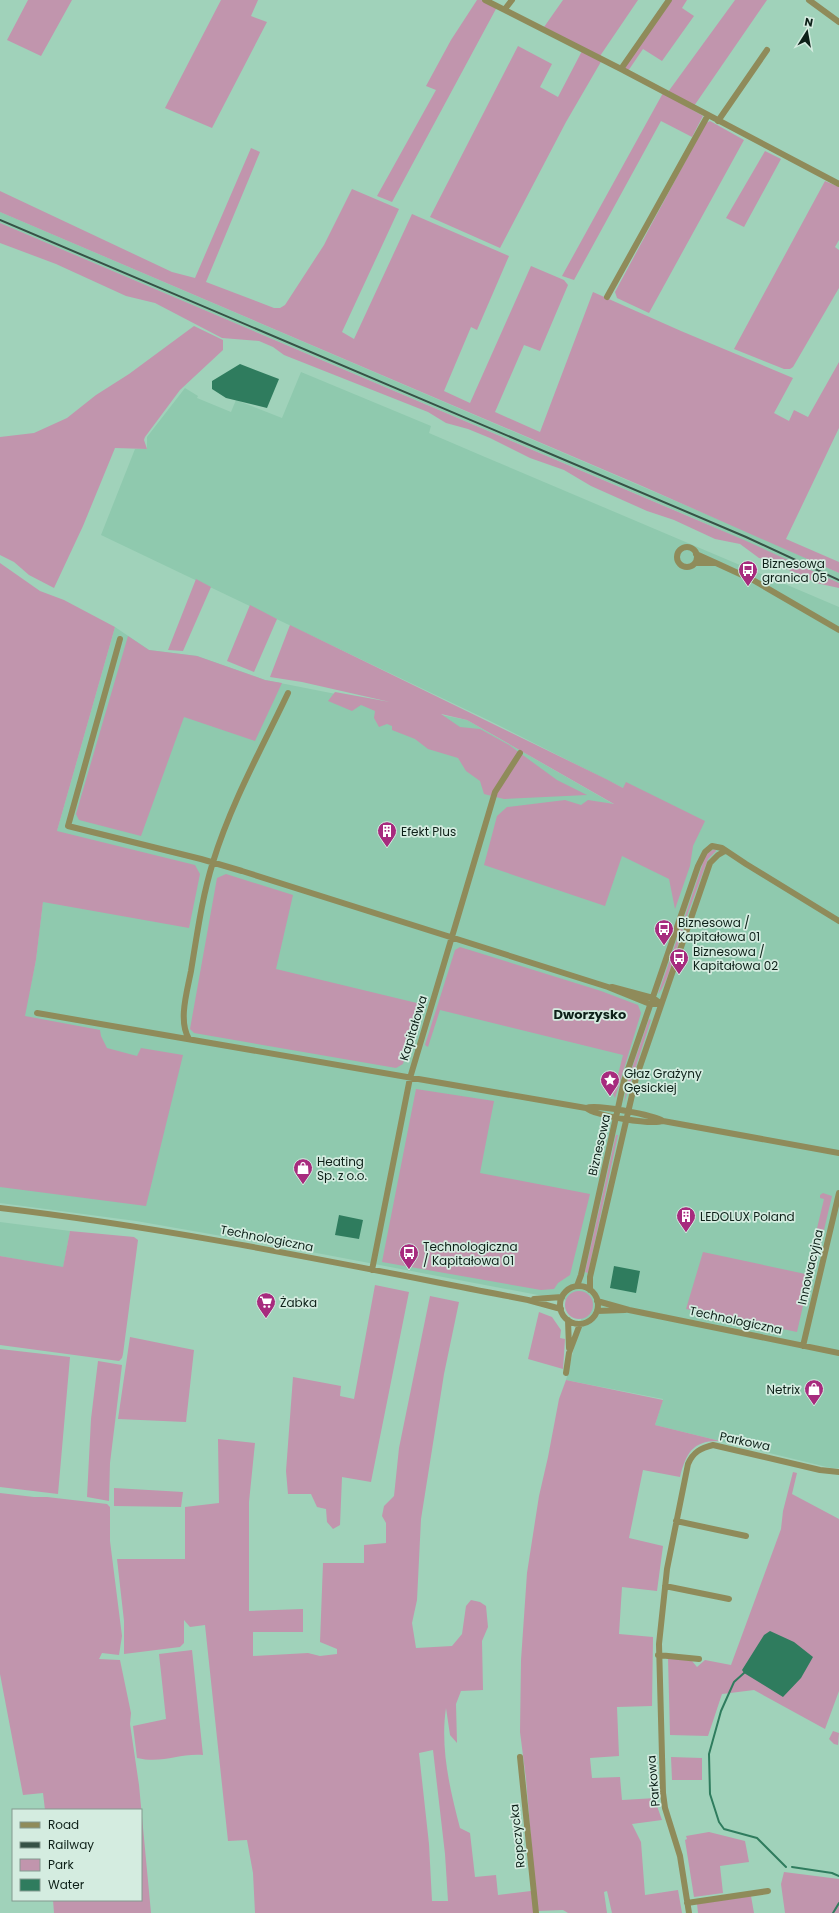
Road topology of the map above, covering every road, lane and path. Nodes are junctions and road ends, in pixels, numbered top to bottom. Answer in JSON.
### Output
{"nodes":[{"id":1,"x":485,"y":0,"type":"edge"},
{"id":2,"x":512,"y":0,"type":"edge"},
{"id":3,"x":668,"y":0,"type":"edge"},
{"id":4,"x":810,"y":0,"type":"edge"},
{"id":5,"x":505,"y":9,"type":"junction"},
{"id":6,"x":839,"y":22,"type":"edge"},
{"id":7,"x":767,"y":50,"type":"dead end"},
{"id":8,"x":621,"y":69,"type":"junction"},
{"id":9,"x":708,"y":115,"type":"junction"},
{"id":10,"x":718,"y":121,"type":"junction"},
{"id":11,"x":839,"y":184,"type":"edge"},
{"id":12,"x":607,"y":297,"type":"dead end"},
{"id":13,"x":696,"y":554,"type":"junction"},
{"id":14,"x":695,"y":563,"type":"junction"},
{"id":15,"x":716,"y":563,"type":"junction"},
{"id":16,"x":839,"y":630,"type":"edge"},
{"id":17,"x":120,"y":639,"type":"dead end"},
{"id":18,"x":288,"y":693,"type":"dead end"},
{"id":19,"x":520,"y":753,"type":"dead end"},
{"id":20,"x":725,"y":851,"type":"junction"},
{"id":21,"x":213,"y":862,"type":"junction"},
{"id":22,"x":839,"y":921,"type":"edge"},
{"id":23,"x":452,"y":937,"type":"junction"},
{"id":24,"x":608,"y":987,"type":"junction"},
{"id":25,"x":653,"y":998,"type":"junction"},
{"id":26,"x":650,"y":1004,"type":"junction"},
{"id":27,"x":661,"y":1004,"type":"junction"},
{"id":28,"x":37,"y":1013,"type":"dead end"},
{"id":29,"x":189,"y":1039,"type":"junction"},
{"id":30,"x":410,"y":1078,"type":"junction"},
{"id":31,"x":586,"y":1108,"type":"junction"},
{"id":32,"x":618,"y":1110,"type":"junction"},
{"id":33,"x":627,"y":1112,"type":"junction"},
{"id":34,"x":616,"y":1117,"type":"junction"},
{"id":35,"x":625,"y":1119,"type":"junction"},
{"id":36,"x":663,"y":1121,"type":"junction"},
{"id":37,"x":839,"y":1153,"type":"edge"},
{"id":38,"x":839,"y":1193,"type":"edge"},
{"id":39,"x":0,"y":1208,"type":"edge"},
{"id":40,"x":372,"y":1270,"type":"junction"},
{"id":41,"x":577,"y":1286,"type":"junction"},
{"id":42,"x":590,"y":1290,"type":"junction"},
{"id":43,"x":562,"y":1297,"type":"junction"},
{"id":44,"x":528,"y":1300,"type":"junction"},
{"id":45,"x":597,"y":1301,"type":"junction"},
{"id":46,"x":561,"y":1309,"type":"junction"},
{"id":47,"x":629,"y":1310,"type":"junction"},
{"id":48,"x":597,"y":1311,"type":"junction"},
{"id":49,"x":568,"y":1320,"type":"junction"},
{"id":50,"x":580,"y":1324,"type":"junction"},
{"id":51,"x":803,"y":1346,"type":"junction"},
{"id":52,"x":569,"y":1353,"type":"junction"},
{"id":53,"x":839,"y":1353,"type":"edge"},
{"id":54,"x":566,"y":1373,"type":"dead end"},
{"id":55,"x":839,"y":1472,"type":"edge"},
{"id":56,"x":676,"y":1522,"type":"junction"},
{"id":57,"x":746,"y":1536,"type":"dead end"},
{"id":58,"x":665,"y":1586,"type":"junction"},
{"id":59,"x":729,"y":1599,"type":"dead end"},
{"id":60,"x":658,"y":1655,"type":"junction"},
{"id":61,"x":699,"y":1659,"type":"dead end"},
{"id":62,"x":520,"y":1757,"type":"dead end"},
{"id":63,"x":768,"y":1891,"type":"dead end"},
{"id":64,"x":687,"y":1903,"type":"junction"},
{"id":65,"x":536,"y":1913,"type":"edge"},
{"id":66,"x":689,"y":1913,"type":"edge"}],
"edges":[{"from":1,"to":5,"type":"street"},
{"from":2,"to":5,"type":"street"},
{"from":3,"to":8,"type":"street"},
{"from":4,"to":6,"type":"street"},
{"from":5,"to":8,"type":"street"},
{"from":7,"to":10,"type":"street"},
{"from":8,"to":9,"type":"street"},
{"from":9,"to":10,"type":"street"},
{"from":9,"to":12,"type":"street"},
{"from":10,"to":11,"type":"street"},
{"from":13,"to":14,"type":"street"},
{"from":13,"to":14,"type":"street"},
{"from":13,"to":15,"type":"street"},
{"from":14,"to":15,"type":"street"},
{"from":15,"to":16,"type":"street"},
{"from":17,"to":21,"type":"street"},
{"from":18,"to":21,"type":"street"},
{"from":19,"to":23,"type":"street","name":"Kapitałowa"},
{"from":20,"to":22,"type":"street","name":"Biznesowa"},
{"from":20,"to":25,"type":"street","name":"Biznesowa"},
{"from":20,"to":27,"type":"street","name":"Biznesowa"},
{"from":21,"to":23,"type":"street"},
{"from":21,"to":29,"type":"street"},
{"from":23,"to":24,"type":"street"},
{"from":23,"to":30,"type":"street","name":"Kapitałowa"},
{"from":24,"to":25,"type":"street"},
{"from":24,"to":26,"type":"street"},
{"from":25,"to":26,"type":"street","name":"Biznesowa"},
{"from":25,"to":27,"type":"street"},
{"from":26,"to":27,"type":"street"},
{"from":26,"to":32,"type":"street","name":"Biznesowa"},
{"from":27,"to":33,"type":"street","name":"Biznesowa"},
{"from":28,"to":29,"type":"street"},
{"from":29,"to":30,"type":"street"},
{"from":30,"to":31,"type":"street"},
{"from":30,"to":40,"type":"street","name":"Kapitałowa"},
{"from":31,"to":32,"type":"street"},
{"from":31,"to":34,"type":"street"},
{"from":32,"to":33,"type":"street"},
{"from":32,"to":34,"type":"street","name":"Biznesowa"},
{"from":33,"to":35,"type":"street","name":"Biznesowa"},
{"from":33,"to":36,"type":"street"},
{"from":34,"to":35,"type":"street"},
{"from":34,"to":41,"type":"street","name":"Biznesowa"},
{"from":35,"to":36,"type":"street"},
{"from":35,"to":42,"type":"street","name":"Biznesowa"},
{"from":36,"to":37,"type":"street"},
{"from":38,"to":51,"type":"street","name":"Innowacyjna"},
{"from":39,"to":40,"type":"street","name":"Technologiczna"},
{"from":40,"to":44,"type":"street","name":"Technologiczna"},
{"from":41,"to":42,"type":"street"},
{"from":41,"to":43,"type":"street"},
{"from":42,"to":45,"type":"street"},
{"from":43,"to":44,"type":"street","name":"Technologiczna"},
{"from":43,"to":46,"type":"street"},
{"from":44,"to":46,"type":"street","name":"Technologiczna"},
{"from":45,"to":47,"type":"street","name":"Technologiczna"},
{"from":45,"to":48,"type":"street"},
{"from":46,"to":49,"type":"street"},
{"from":47,"to":48,"type":"street","name":"Technologiczna"},
{"from":47,"to":51,"type":"street","name":"Technologiczna"},
{"from":48,"to":50,"type":"street"},
{"from":49,"to":50,"type":"street"},
{"from":49,"to":52,"type":"street"},
{"from":50,"to":52,"type":"street"},
{"from":51,"to":53,"type":"street","name":"Technologiczna"},
{"from":52,"to":54,"type":"street"},
{"from":55,"to":56,"type":"street","name":"Parkowa"},
{"from":56,"to":57,"type":"street"},
{"from":56,"to":58,"type":"street","name":"Parkowa"},
{"from":58,"to":59,"type":"street"},
{"from":58,"to":60,"type":"street","name":"Parkowa"},
{"from":60,"to":61,"type":"street"},
{"from":60,"to":64,"type":"street","name":"Parkowa"},
{"from":62,"to":65,"type":"street","name":"Ropczycka"},
{"from":63,"to":64,"type":"street"},
{"from":64,"to":66,"type":"street","name":"Parkowa"}]}
